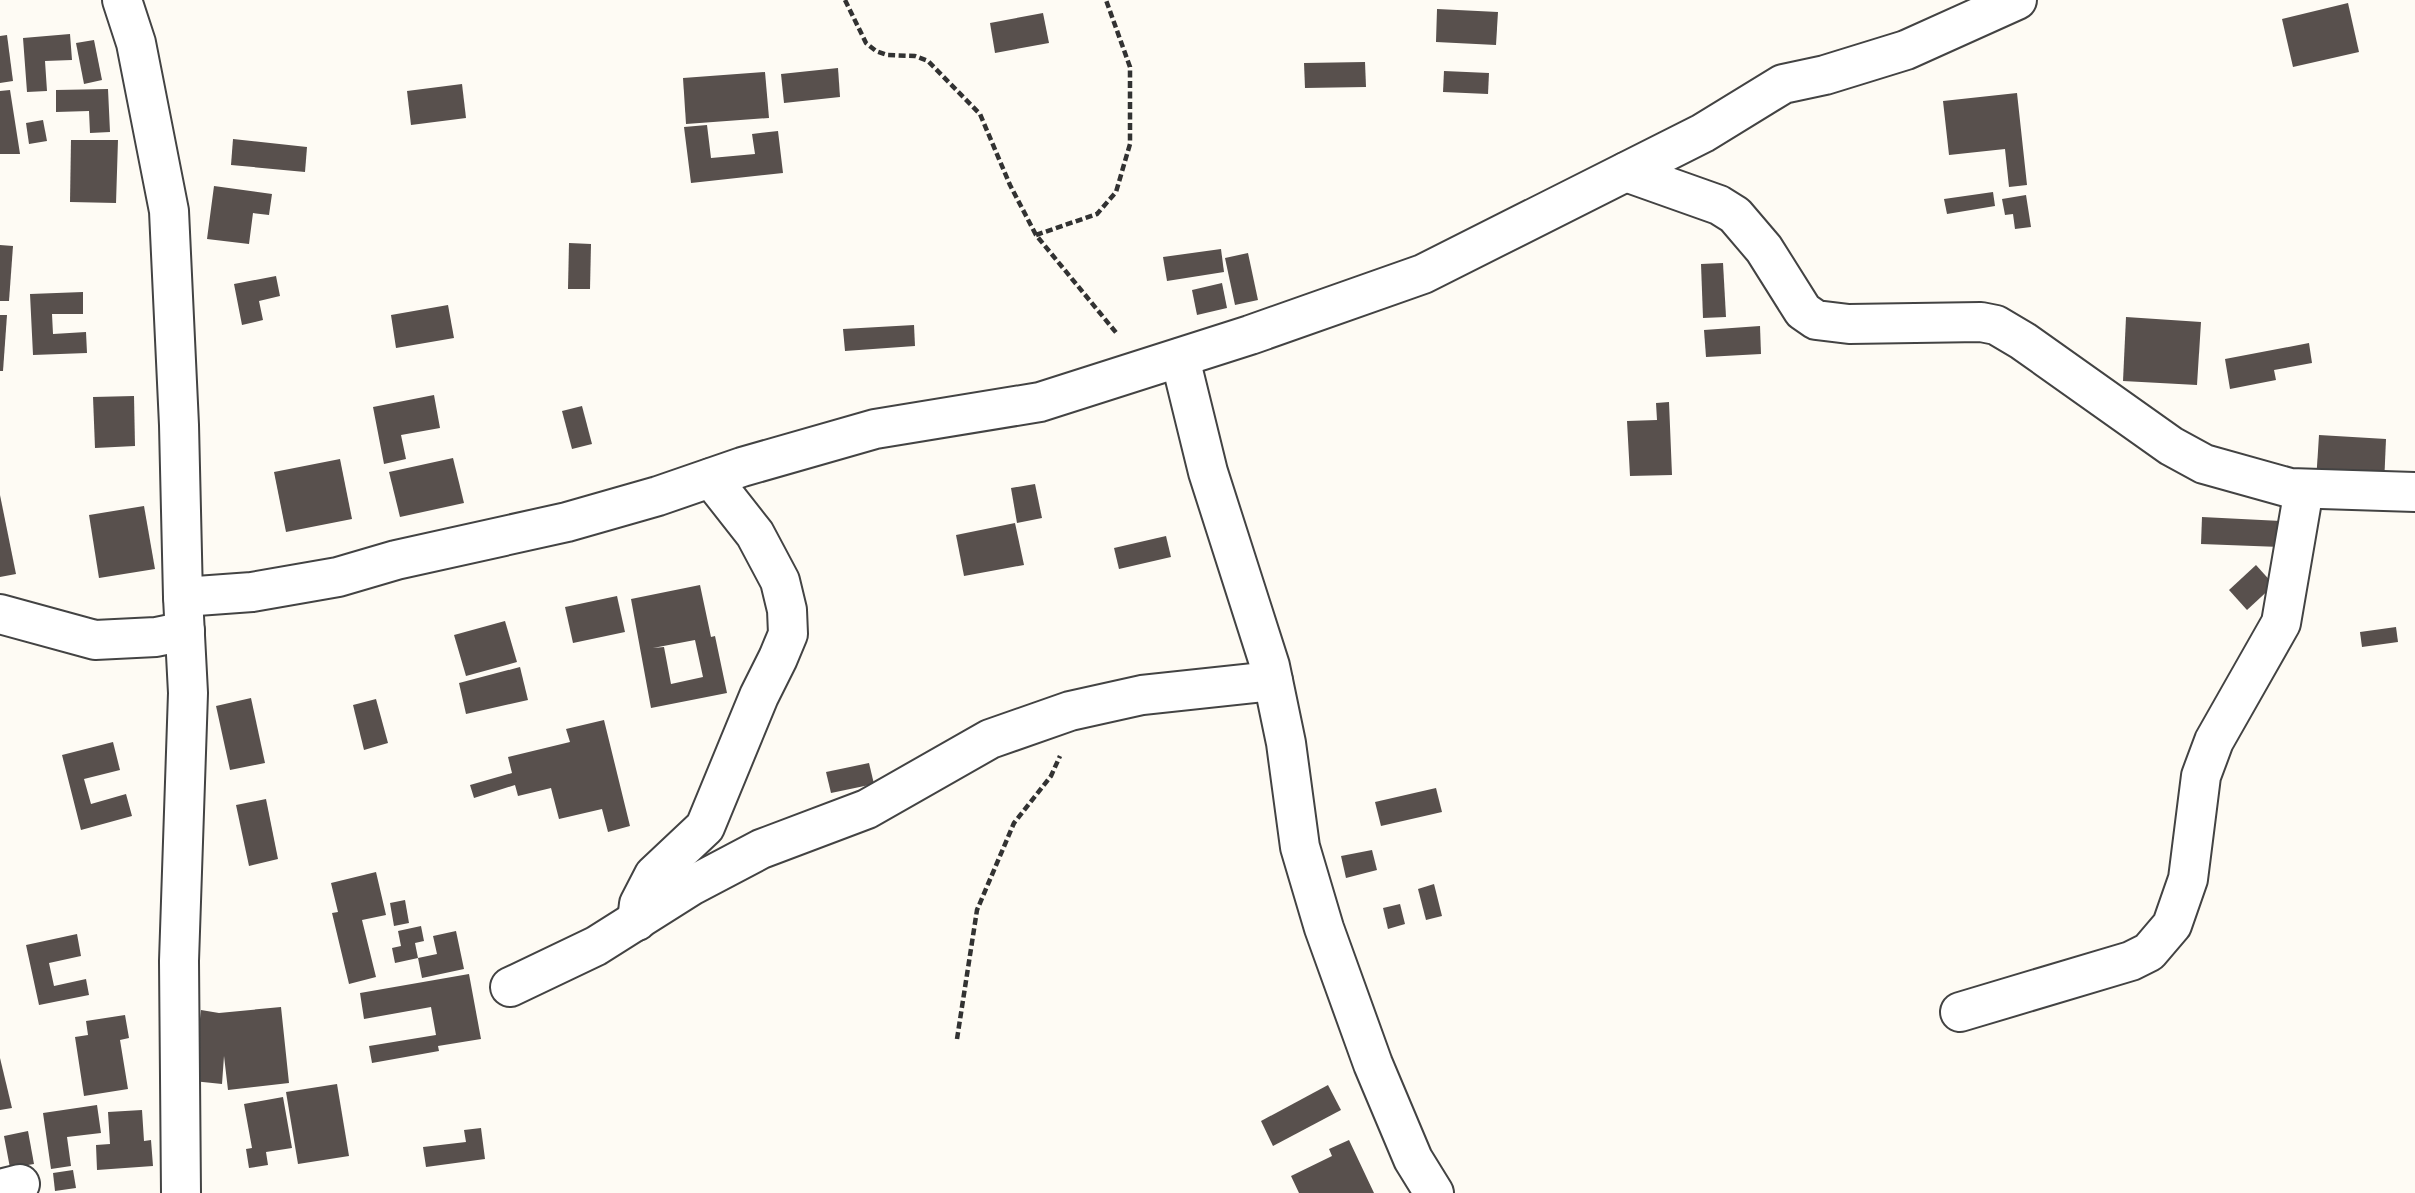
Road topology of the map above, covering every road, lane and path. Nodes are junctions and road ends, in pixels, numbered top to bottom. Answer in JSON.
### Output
{"nodes":[{"id":1,"x":122,"y":0,"type":"edge"},
{"id":2,"x":845,"y":0,"type":"edge"},
{"id":3,"x":1106,"y":0,"type":"edge"},
{"id":4,"x":2017,"y":0,"type":"edge"},
{"id":5,"x":1626,"y":172,"type":"junction"},
{"id":6,"x":1035,"y":235,"type":"junction"},
{"id":7,"x":1162,"y":363,"type":"junction"},
{"id":8,"x":711,"y":478,"type":"junction"},
{"id":9,"x":2304,"y":489,"type":"junction"},
{"id":10,"x":2415,"y":492,"type":"edge"},
{"id":11,"x":0,"y":614,"type":"edge"},
{"id":12,"x":184,"y":614,"type":"junction"},
{"id":13,"x":1273,"y":681,"type":"junction"},
{"id":14,"x":1070,"y":711,"type":"junction"},
{"id":15,"x":637,"y":921,"type":"junction"},
{"id":16,"x":510,"y":987,"type":"dead end"},
{"id":17,"x":1960,"y":1012,"type":"dead end"},
{"id":18,"x":957,"y":1039,"type":"dead end"},
{"id":19,"x":181,"y":1193,"type":"edge"},
{"id":20,"x":1434,"y":1193,"type":"edge"}],
"edges":[{"from":1,"to":12,"type":"street"},
{"from":2,"to":6,"type":"path"},
{"from":3,"to":6,"type":"path"},
{"from":4,"to":5,"type":"street"},
{"from":5,"to":7,"type":"street"},
{"from":5,"to":9,"type":"street"},
{"from":6,"to":7,"type":"path"},
{"from":7,"to":8,"type":"street"},
{"from":7,"to":13,"type":"street"},
{"from":8,"to":12,"type":"street"},
{"from":8,"to":15,"type":"street"},
{"from":9,"to":10,"type":"street"},
{"from":9,"to":17,"type":"street"},
{"from":11,"to":12,"type":"street"},
{"from":12,"to":19,"type":"street"},
{"from":13,"to":14,"type":"street"},
{"from":13,"to":20,"type":"street"},
{"from":14,"to":15,"type":"street"},
{"from":14,"to":18,"type":"path"},
{"from":15,"to":16,"type":"street"}]}
